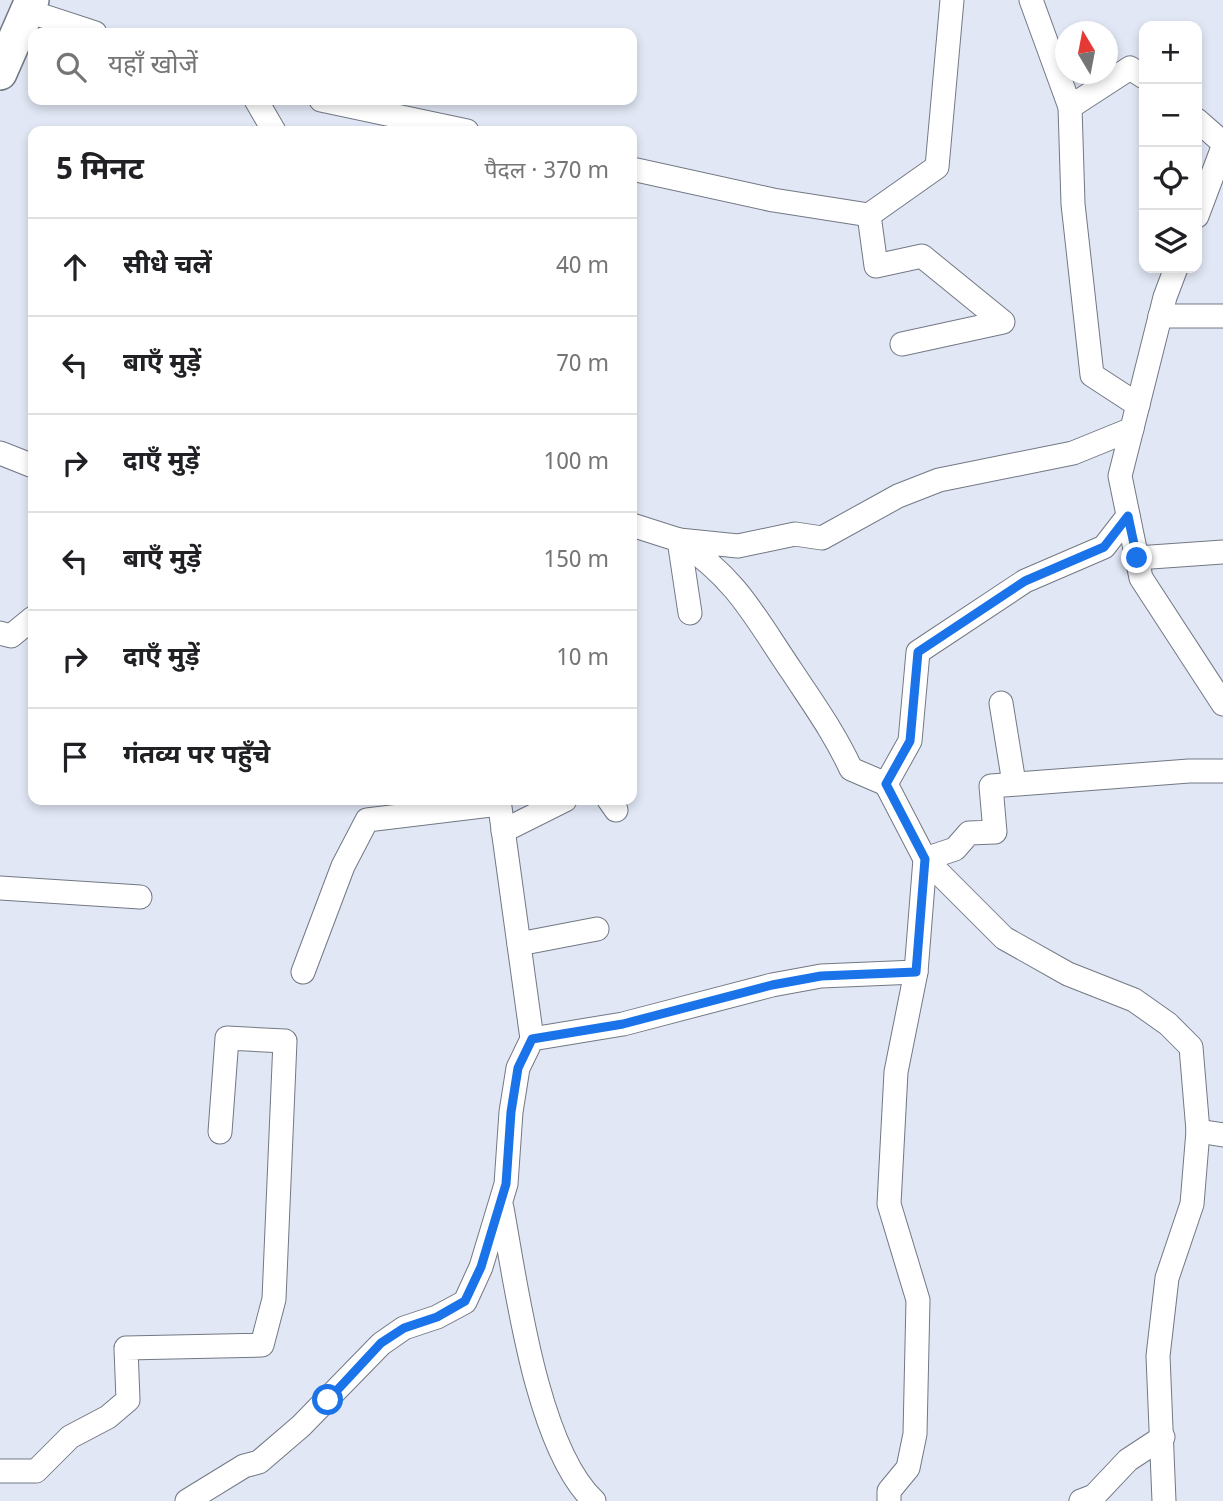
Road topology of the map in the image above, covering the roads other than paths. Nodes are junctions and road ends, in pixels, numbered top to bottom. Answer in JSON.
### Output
{"nodes":[{"id":1,"x":952,"y":0,"type":"edge"},
{"id":2,"x":1031,"y":0,"type":"edge"},
{"id":3,"x":30,"y":6,"type":"edge"},
{"id":4,"x":83,"y":28,"type":"edge"},
{"id":5,"x":0,"y":73,"type":"edge"},
{"id":6,"x":1139,"y":74,"type":"edge"},
{"id":7,"x":259,"y":105,"type":"edge"},
{"id":8,"x":345,"y":105,"type":"edge"},
{"id":9,"x":1070,"y":107,"type":"junction"},
{"id":10,"x":1202,"y":125,"type":"edge"},
{"id":11,"x":271,"y":126,"type":"edge"},
{"id":12,"x":443,"y":126,"type":"edge"},
{"id":13,"x":1223,"y":145,"type":"edge"},
{"id":14,"x":637,"y":170,"type":"edge"},
{"id":15,"x":1199,"y":210,"type":"edge"},
{"id":16,"x":869,"y":215,"type":"junction"},
{"id":17,"x":1175,"y":273,"type":"edge"},
{"id":18,"x":1160,"y":316,"type":"junction"},
{"id":19,"x":1223,"y":316,"type":"edge"},
{"id":20,"x":902,"y":344,"type":"dead end"},
{"id":21,"x":1138,"y":405,"type":"junction"},
{"id":22,"x":1132,"y":429,"type":"junction"},
{"id":23,"x":0,"y":453,"type":"edge"},
{"id":24,"x":28,"y":464,"type":"edge"},
{"id":25,"x":1128,"y":516,"type":"junction"},
{"id":26,"x":637,"y":527,"type":"edge"},
{"id":27,"x":679,"y":540,"type":"junction"},
{"id":28,"x":1223,"y":552,"type":"edge"},
{"id":29,"x":1137,"y":558,"type":"junction"},
{"id":30,"x":690,"y":613,"type":"dead end"},
{"id":31,"x":28,"y":622,"type":"edge"},
{"id":32,"x":0,"y":633,"type":"edge"},
{"id":33,"x":1002,"y":703,"type":"dead end"},
{"id":34,"x":1223,"y":704,"type":"edge"},
{"id":35,"x":1223,"y":771,"type":"edge"},
{"id":36,"x":1014,"y":783,"type":"junction"},
{"id":37,"x":886,"y":784,"type":"junction"},
{"id":38,"x":477,"y":805,"type":"edge"},
{"id":39,"x":499,"y":805,"type":"edge"},
{"id":40,"x":555,"y":805,"type":"edge"},
{"id":41,"x":503,"y":831,"type":"junction"},
{"id":42,"x":925,"y":859,"type":"junction"},
{"id":43,"x":0,"y":888,"type":"edge"},
{"id":44,"x":140,"y":897,"type":"dead end"},
{"id":45,"x":597,"y":929,"type":"dead end"},
{"id":46,"x":519,"y":944,"type":"junction"},
{"id":47,"x":303,"y":972,"type":"dead end"},
{"id":48,"x":916,"y":972,"type":"junction"},
{"id":49,"x":532,"y":1039,"type":"junction"},
{"id":50,"x":1198,"y":1130,"type":"junction"},
{"id":51,"x":220,"y":1132,"type":"dead end"},
{"id":52,"x":1223,"y":1135,"type":"edge"},
{"id":53,"x":500,"y":1202,"type":"junction"},
{"id":54,"x":1163,"y":1437,"type":"junction"},
{"id":55,"x":0,"y":1471,"type":"edge"},
{"id":56,"x":187,"y":1501,"type":"edge"},
{"id":57,"x":594,"y":1501,"type":"edge"},
{"id":58,"x":889,"y":1501,"type":"edge"},
{"id":59,"x":1081,"y":1501,"type":"edge"},
{"id":60,"x":1164,"y":1501,"type":"edge"}],
"edges":[{"from":1,"to":16,"type":"street"},
{"from":2,"to":9,"type":"street"},
{"from":3,"to":4,"type":"street"},
{"from":3,"to":5,"type":"main road"},
{"from":6,"to":9,"type":"street"},
{"from":7,"to":11,"type":"street"},
{"from":8,"to":12,"type":"street"},
{"from":9,"to":21,"type":"street"},
{"from":10,"to":13,"type":"street"},
{"from":13,"to":15,"type":"street"},
{"from":14,"to":16,"type":"street"},
{"from":16,"to":20,"type":"street"},
{"from":17,"to":18,"type":"street"},
{"from":18,"to":19,"type":"street"},
{"from":18,"to":21,"type":"street"},
{"from":21,"to":22,"type":"street"},
{"from":22,"to":25,"type":"street"},
{"from":22,"to":27,"type":"street"},
{"from":23,"to":24,"type":"street"},
{"from":25,"to":29,"type":"street"},
{"from":25,"to":37,"type":"street"},
{"from":26,"to":27,"type":"street"},
{"from":27,"to":30,"type":"street"},
{"from":27,"to":37,"type":"street"},
{"from":28,"to":29,"type":"street"},
{"from":29,"to":34,"type":"street"},
{"from":31,"to":32,"type":"street"},
{"from":33,"to":36,"type":"street"},
{"from":35,"to":36,"type":"street"},
{"from":36,"to":42,"type":"street"},
{"from":37,"to":42,"type":"street"},
{"from":38,"to":47,"type":"street"},
{"from":39,"to":41,"type":"street"},
{"from":40,"to":41,"type":"street"},
{"from":41,"to":46,"type":"street"},
{"from":42,"to":48,"type":"street"},
{"from":42,"to":50,"type":"street"},
{"from":43,"to":44,"type":"street"},
{"from":45,"to":46,"type":"street"},
{"from":46,"to":49,"type":"street"},
{"from":48,"to":49,"type":"street"},
{"from":48,"to":58,"type":"street"},
{"from":49,"to":53,"type":"street"},
{"from":50,"to":52,"type":"street"},
{"from":50,"to":54,"type":"street"},
{"from":51,"to":55,"type":"street"},
{"from":53,"to":56,"type":"street"},
{"from":53,"to":57,"type":"street"},
{"from":54,"to":59,"type":"street"},
{"from":54,"to":60,"type":"street"}]}
